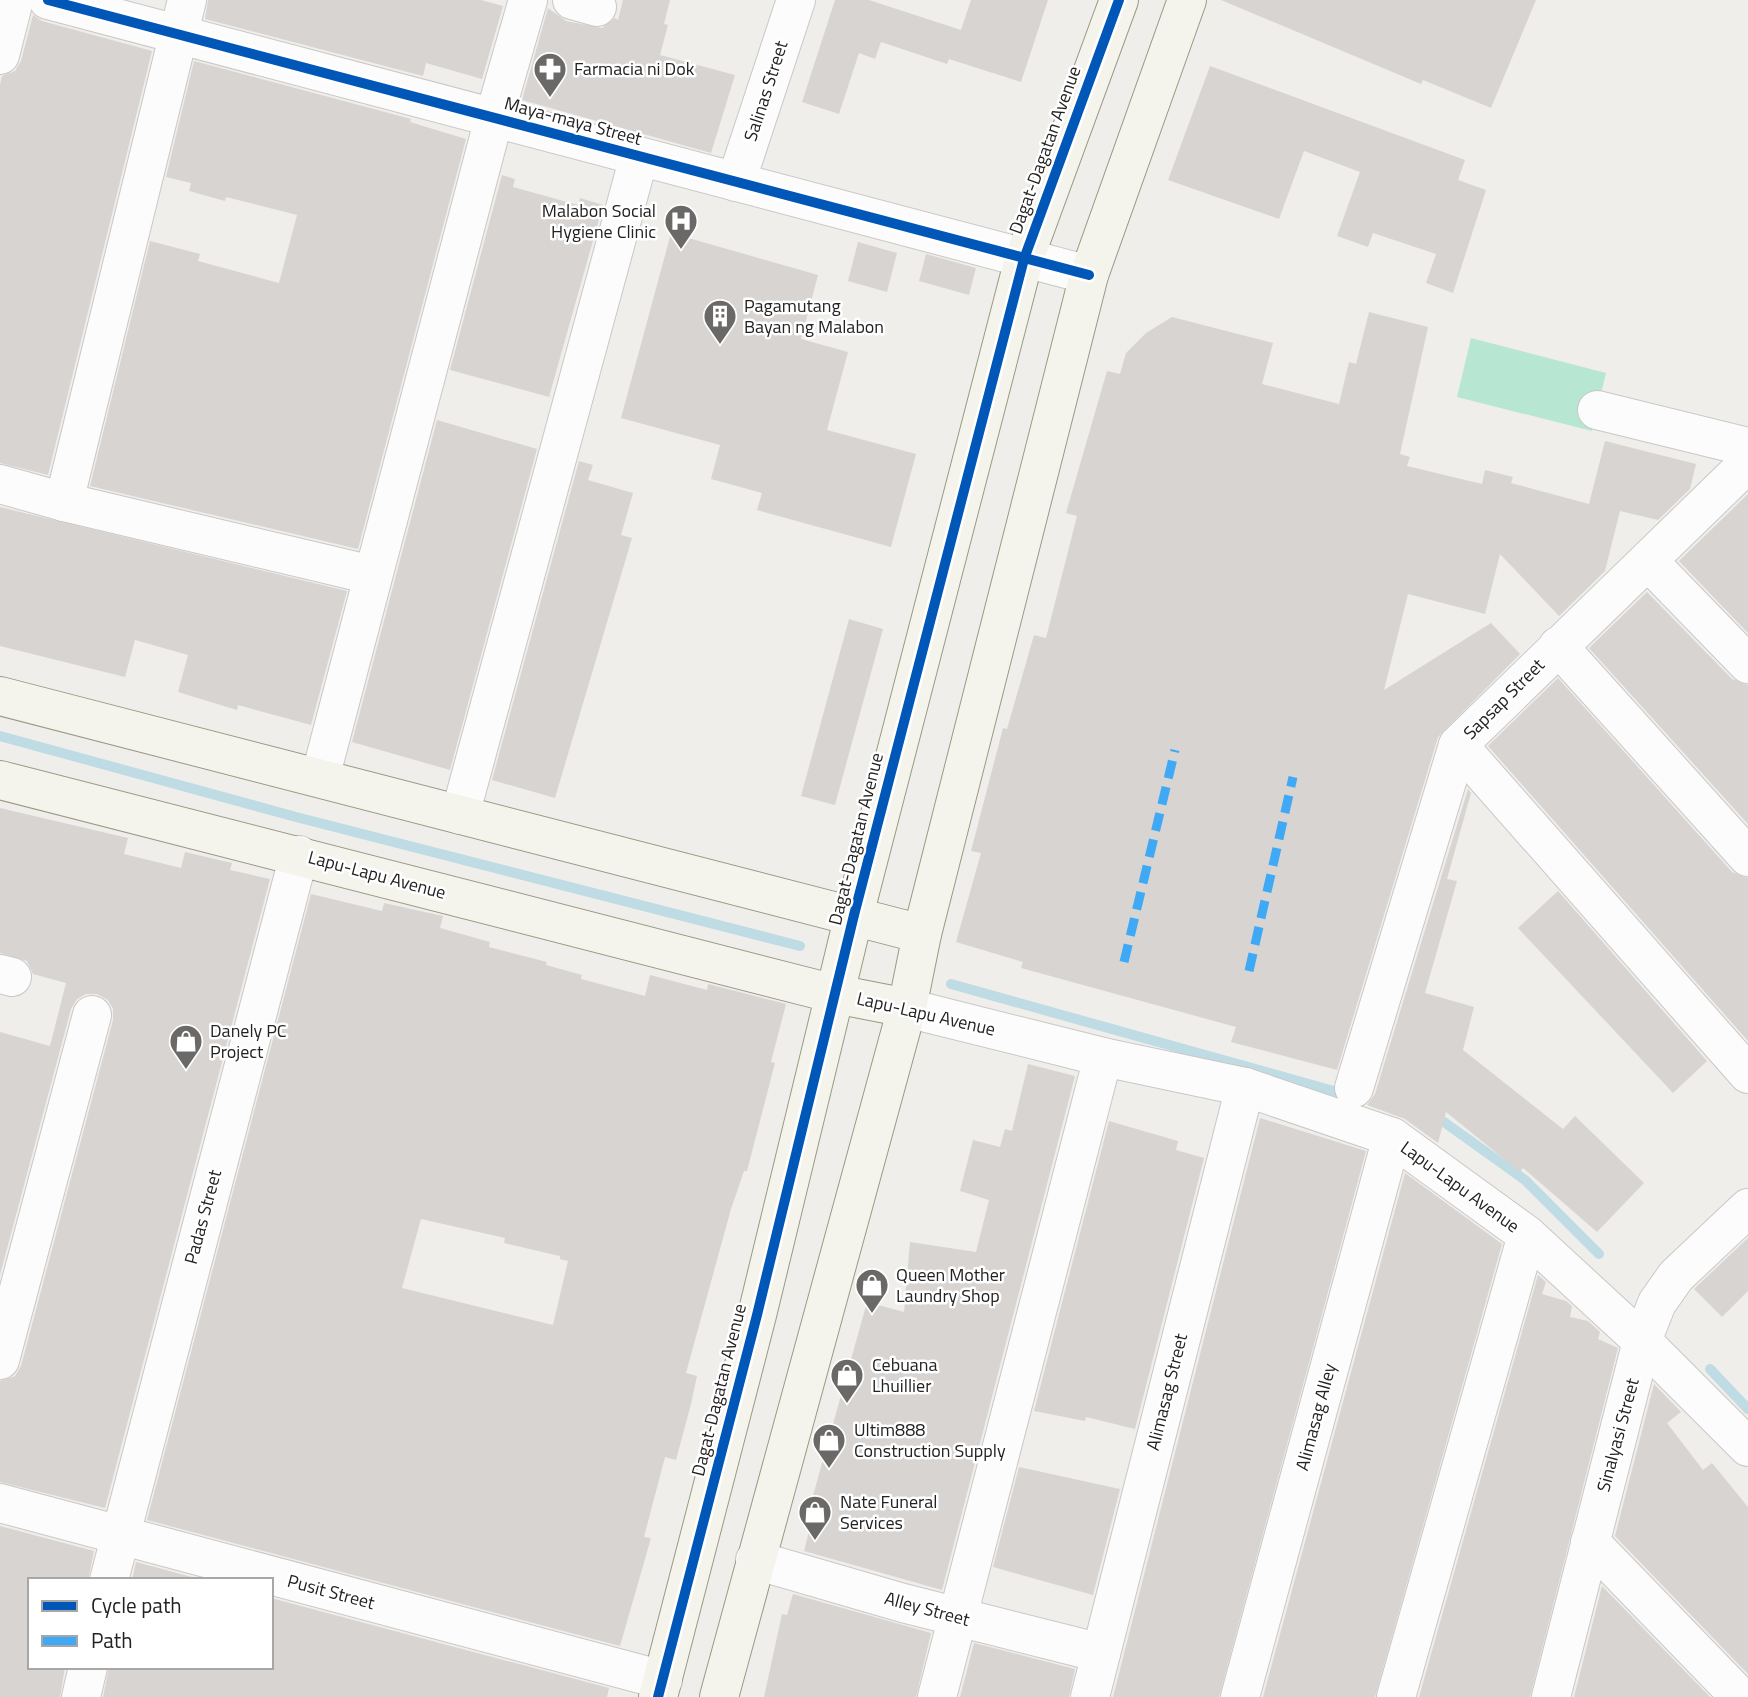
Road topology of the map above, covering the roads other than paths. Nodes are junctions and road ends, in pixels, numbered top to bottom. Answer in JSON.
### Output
{"nodes":[{"id":1,"x":14,"y":0,"type":"edge"},
{"id":2,"x":48,"y":0,"type":"edge"},
{"id":3,"x":528,"y":0,"type":"edge"},
{"id":4,"x":796,"y":0,"type":"edge"},
{"id":5,"x":1119,"y":0,"type":"edge"},
{"id":6,"x":1187,"y":0,"type":"edge"},
{"id":7,"x":183,"y":17,"type":"edge"},
{"id":8,"x":0,"y":55,"type":"edge"},
{"id":9,"x":494,"y":118,"type":"junction"},
{"id":10,"x":639,"y":157,"type":"junction"},
{"id":11,"x":736,"y":182,"type":"junction"},
{"id":12,"x":1024,"y":259,"type":"junction"},
{"id":13,"x":1089,"y":275,"type":"junction"},
{"id":14,"x":1597,"y":410,"type":"dead end"},
{"id":15,"x":1748,"y":447,"type":"edge"},
{"id":16,"x":1748,"y":463,"type":"edge"},
{"id":17,"x":0,"y":484,"type":"edge"},
{"id":18,"x":64,"y":502,"type":"junction"},
{"id":19,"x":1649,"y":562,"type":"junction"},
{"id":20,"x":372,"y":575,"type":"junction"},
{"id":21,"x":1558,"y":646,"type":"junction"},
{"id":22,"x":1748,"y":664,"type":"edge"},
{"id":23,"x":0,"y":696,"type":"edge"},
{"id":24,"x":1458,"y":745,"type":"junction"},
{"id":25,"x":320,"y":778,"type":"junction"},
{"id":26,"x":0,"y":780,"type":"edge"},
{"id":27,"x":460,"y":815,"type":"junction"},
{"id":28,"x":299,"y":855,"type":"junction"},
{"id":29,"x":1748,"y":857,"type":"edge"},
{"id":30,"x":854,"y":915,"type":"junction"},
{"id":31,"x":922,"y":934,"type":"junction"},
{"id":32,"x":835,"y":994,"type":"junction"},
{"id":33,"x":907,"y":1009,"type":"junction"},
{"id":34,"x":93,"y":1015,"type":"dead end"},
{"id":35,"x":1103,"y":1057,"type":"junction"},
{"id":36,"x":1748,"y":1074,"type":"edge"},
{"id":37,"x":1245,"y":1087,"type":"junction"},
{"id":38,"x":1354,"y":1088,"type":"dead end"},
{"id":39,"x":1392,"y":1137,"type":"junction"},
{"id":40,"x":1748,"y":1208,"type":"edge"},
{"id":41,"x":1527,"y":1235,"type":"junction"},
{"id":42,"x":1642,"y":1341,"type":"junction"},
{"id":43,"x":0,"y":1360,"type":"edge"},
{"id":44,"x":1748,"y":1447,"type":"edge"},
{"id":45,"x":0,"y":1503,"type":"edge"},
{"id":46,"x":119,"y":1535,"type":"junction"},
{"id":47,"x":1590,"y":1542,"type":"junction"},
{"id":48,"x":755,"y":1559,"type":"junction"},
{"id":49,"x":108,"y":1578,"type":"edge"},
{"id":50,"x":271,"y":1578,"type":"edge"},
{"id":51,"x":273,"y":1579,"type":"edge"},
{"id":52,"x":958,"y":1618,"type":"junction"},
{"id":53,"x":1101,"y":1653,"type":"junction"},
{"id":54,"x":88,"y":1669,"type":"edge"},
{"id":55,"x":660,"y":1688,"type":"edge"},
{"id":56,"x":81,"y":1697,"type":"edge"},
{"id":57,"x":720,"y":1697,"type":"edge"},
{"id":58,"x":937,"y":1697,"type":"edge"},
{"id":59,"x":1090,"y":1697,"type":"edge"},
{"id":60,"x":1240,"y":1697,"type":"edge"},
{"id":61,"x":1395,"y":1697,"type":"edge"},
{"id":62,"x":1551,"y":1697,"type":"edge"},
{"id":63,"x":1740,"y":1697,"type":"edge"}],
"edges":[{"from":1,"to":8,"type":"street"},
{"from":2,"to":7,"type":"street","name":"Maya-maya Street"},
{"from":3,"to":9,"type":"street"},
{"from":4,"to":11,"type":"street","name":"Salinas Street"},
{"from":5,"to":12,"type":"main road","name":"Dagat-Dagatan Avenue"},
{"from":6,"to":13,"type":"main road"},
{"from":7,"to":9,"type":"street","name":"Maya-maya Street"},
{"from":7,"to":18,"type":"street"},
{"from":9,"to":10,"type":"street","name":"Maya-maya Street"},
{"from":9,"to":20,"type":"street"},
{"from":10,"to":11,"type":"street","name":"Maya-maya Street"},
{"from":10,"to":27,"type":"street"},
{"from":11,"to":12,"type":"street","name":"Maya-maya Street"},
{"from":12,"to":13,"type":"street","name":"Maya-maya Street"},
{"from":12,"to":30,"type":"main road","name":"Dagat-Dagatan Avenue"},
{"from":13,"to":31,"type":"main road"},
{"from":14,"to":15,"type":"street"},
{"from":16,"to":19,"type":"street","name":"Sapsap Street"},
{"from":17,"to":18,"type":"street"},
{"from":18,"to":20,"type":"street"},
{"from":19,"to":21,"type":"street","name":"Sapsap Street"},
{"from":19,"to":22,"type":"street"},
{"from":20,"to":25,"type":"street"},
{"from":21,"to":24,"type":"street","name":"Sapsap Street"},
{"from":21,"to":29,"type":"street"},
{"from":23,"to":25,"type":"main road"},
{"from":24,"to":36,"type":"street"},
{"from":24,"to":38,"type":"street","name":"Sapsap Street"},
{"from":25,"to":27,"type":"main road"},
{"from":26,"to":28,"type":"main road","name":"Lapu-Lapu Avenue"},
{"from":27,"to":30,"type":"main road"},
{"from":28,"to":32,"type":"main road","name":"Lapu-Lapu Avenue"},
{"from":28,"to":46,"type":"street","name":"Padas Street"},
{"from":30,"to":31,"type":"main road"},
{"from":30,"to":32,"type":"main road","name":"Dagat-Dagatan Avenue"},
{"from":31,"to":33,"type":"main road"},
{"from":32,"to":33,"type":"main road","name":"Lapu-Lapu Avenue"},
{"from":32,"to":55,"type":"main road","name":"Dagat-Dagatan Avenue"},
{"from":33,"to":35,"type":"street","name":"Lapu-Lapu Avenue"},
{"from":33,"to":48,"type":"main road"},
{"from":34,"to":43,"type":"street"},
{"from":35,"to":37,"type":"street","name":"Lapu-Lapu Avenue"},
{"from":35,"to":52,"type":"street"},
{"from":37,"to":39,"type":"street","name":"Lapu-Lapu Avenue"},
{"from":37,"to":53,"type":"street","name":"Alimasag Street"},
{"from":39,"to":41,"type":"street","name":"Lapu-Lapu Avenue"},
{"from":39,"to":60,"type":"street","name":"Alimasag Alley"},
{"from":40,"to":42,"type":"street","name":"Sinalyasi Street"},
{"from":41,"to":42,"type":"street","name":"Lapu-Lapu Avenue"},
{"from":41,"to":61,"type":"street"},
{"from":42,"to":44,"type":"street","name":"Lapu-Lapu Avenue"},
{"from":42,"to":47,"type":"street","name":"Sinalyasi Street"},
{"from":45,"to":46,"type":"street","name":"Pusit Street"},
{"from":46,"to":49,"type":"street","name":"Padas Street"},
{"from":46,"to":50,"type":"street","name":"Pusit Street"},
{"from":47,"to":62,"type":"street","name":"Sinalyasi Street"},
{"from":47,"to":63,"type":"street"},
{"from":48,"to":52,"type":"street","name":"Alley Street"},
{"from":48,"to":57,"type":"main road"},
{"from":51,"to":55,"type":"street","name":"Pusit Street"},
{"from":52,"to":53,"type":"street","name":"Alley Street"},
{"from":52,"to":58,"type":"street"},
{"from":53,"to":59,"type":"street","name":"Alimasag Street"},
{"from":54,"to":56,"type":"street"}]}
